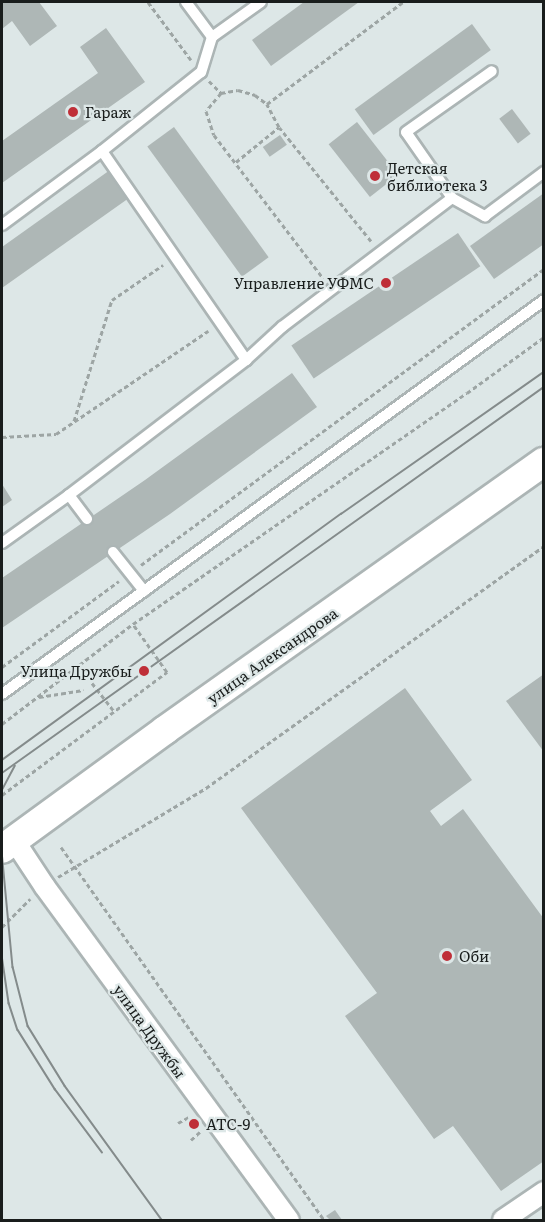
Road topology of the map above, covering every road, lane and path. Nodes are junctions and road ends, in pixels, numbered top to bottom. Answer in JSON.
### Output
{"nodes":[{"id":1,"x":148,"y":2,"type":"edge"},
{"id":2,"x":186,"y":2,"type":"edge"},
{"id":3,"x":261,"y":2,"type":"edge"},
{"id":4,"x":403,"y":2,"type":"edge"},
{"id":5,"x":212,"y":37,"type":"junction"},
{"id":6,"x":492,"y":71,"type":"dead end"},
{"id":7,"x":201,"y":72,"type":"junction"},
{"id":8,"x":221,"y":93,"type":"junction"},
{"id":9,"x":267,"y":104,"type":"junction"},
{"id":10,"x":279,"y":127,"type":"junction"},
{"id":11,"x":102,"y":151,"type":"junction"},
{"id":12,"x":236,"y":162,"type":"junction"},
{"id":13,"x":543,"y":172,"type":"edge"},
{"id":14,"x":452,"y":198,"type":"junction"},
{"id":15,"x":2,"y":225,"type":"edge"},
{"id":16,"x":380,"y":252,"type":"junction"},
{"id":17,"x":174,"y":257,"type":"junction"},
{"id":18,"x":543,"y":269,"type":"edge"},
{"id":19,"x":332,"y":289,"type":"junction"},
{"id":20,"x":543,"y":300,"type":"edge"},
{"id":21,"x":220,"y":323,"type":"junction"},
{"id":22,"x":543,"y":338,"type":"edge"},
{"id":23,"x":246,"y":360,"type":"junction"},
{"id":24,"x":74,"y":423,"type":"junction"},
{"id":25,"x":2,"y":437,"type":"edge"},
{"id":26,"x":543,"y":462,"type":"edge"},
{"id":27,"x":69,"y":495,"type":"junction"},
{"id":28,"x":87,"y":519,"type":"dead end"},
{"id":29,"x":2,"y":543,"type":"edge"},
{"id":30,"x":543,"y":546,"type":"edge"},
{"id":31,"x":113,"y":552,"type":"dead end"},
{"id":32,"x":130,"y":573,"type":"junction"},
{"id":33,"x":144,"y":591,"type":"junction"},
{"id":34,"x":133,"y":624,"type":"junction"},
{"id":35,"x":2,"y":667,"type":"edge"},
{"id":36,"x":92,"y":683,"type":"dead end"},
{"id":37,"x":83,"y":690,"type":"dead end"},
{"id":38,"x":2,"y":694,"type":"edge"},
{"id":39,"x":37,"y":697,"type":"junction"},
{"id":40,"x":114,"y":711,"type":"junction"},
{"id":41,"x":2,"y":724,"type":"edge"},
{"id":42,"x":2,"y":795,"type":"edge"},
{"id":43,"x":8,"y":845,"type":"edge"},
{"id":44,"x":61,"y":847,"type":"dead end"},
{"id":45,"x":74,"y":866,"type":"junction"},
{"id":46,"x":52,"y":881,"type":"dead end"},
{"id":47,"x":36,"y":893,"type":"dead end"},
{"id":48,"x":2,"y":927,"type":"edge"},
{"id":49,"x":189,"y":1117,"type":"dead end"},
{"id":50,"x":178,"y":1123,"type":"dead end"},
{"id":51,"x":200,"y":1132,"type":"dead end"},
{"id":52,"x":191,"y":1140,"type":"dead end"},
{"id":53,"x":543,"y":1192,"type":"edge"},
{"id":54,"x":289,"y":1221,"type":"edge"},
{"id":55,"x":324,"y":1221,"type":"edge"},
{"id":56,"x":503,"y":1221,"type":"edge"}],
"edges":[{"from":1,"to":7,"type":"path"},
{"from":2,"to":5,"type":"lane"},
{"from":3,"to":5,"type":"lane"},
{"from":4,"to":9,"type":"path"},
{"from":5,"to":7,"type":"lane"},
{"from":6,"to":14,"type":"lane"},
{"from":7,"to":8,"type":"path"},
{"from":7,"to":11,"type":"lane"},
{"from":8,"to":9,"type":"path"},
{"from":8,"to":12,"type":"path"},
{"from":9,"to":10,"type":"path"},
{"from":10,"to":12,"type":"path"},
{"from":10,"to":16,"type":"path"},
{"from":11,"to":15,"type":"lane"},
{"from":11,"to":17,"type":"lane"},
{"from":12,"to":19,"type":"path"},
{"from":13,"to":14,"type":"lane"},
{"from":14,"to":16,"type":"lane"},
{"from":16,"to":19,"type":"lane"},
{"from":17,"to":21,"type":"lane"},
{"from":17,"to":24,"type":"path"},
{"from":18,"to":32,"type":"path"},
{"from":19,"to":23,"type":"lane"},
{"from":20,"to":33,"type":"lane"},
{"from":21,"to":23,"type":"lane"},
{"from":21,"to":24,"type":"path"},
{"from":22,"to":34,"type":"path"},
{"from":23,"to":27,"type":"lane"},
{"from":24,"to":25,"type":"path"},
{"from":26,"to":43,"type":"main road","name":"улица Александрова"},
{"from":27,"to":28,"type":"lane"},
{"from":27,"to":29,"type":"lane"},
{"from":30,"to":45,"type":"path"},
{"from":31,"to":32,"type":"lane"},
{"from":32,"to":33,"type":"lane"},
{"from":32,"to":35,"type":"path"},
{"from":33,"to":38,"type":"lane"},
{"from":34,"to":39,"type":"path"},
{"from":34,"to":40,"type":"path"},
{"from":36,"to":40,"type":"path"},
{"from":37,"to":39,"type":"path"},
{"from":39,"to":41,"type":"path"},
{"from":40,"to":42,"type":"path"},
{"from":43,"to":54,"type":"street","name":"улица Дружбы"},
{"from":44,"to":45,"type":"path"},
{"from":45,"to":46,"type":"path"},
{"from":45,"to":55,"type":"path"},
{"from":47,"to":48,"type":"path"},
{"from":49,"to":50,"type":"path"},
{"from":51,"to":52,"type":"path"},
{"from":53,"to":56,"type":"street"}]}
